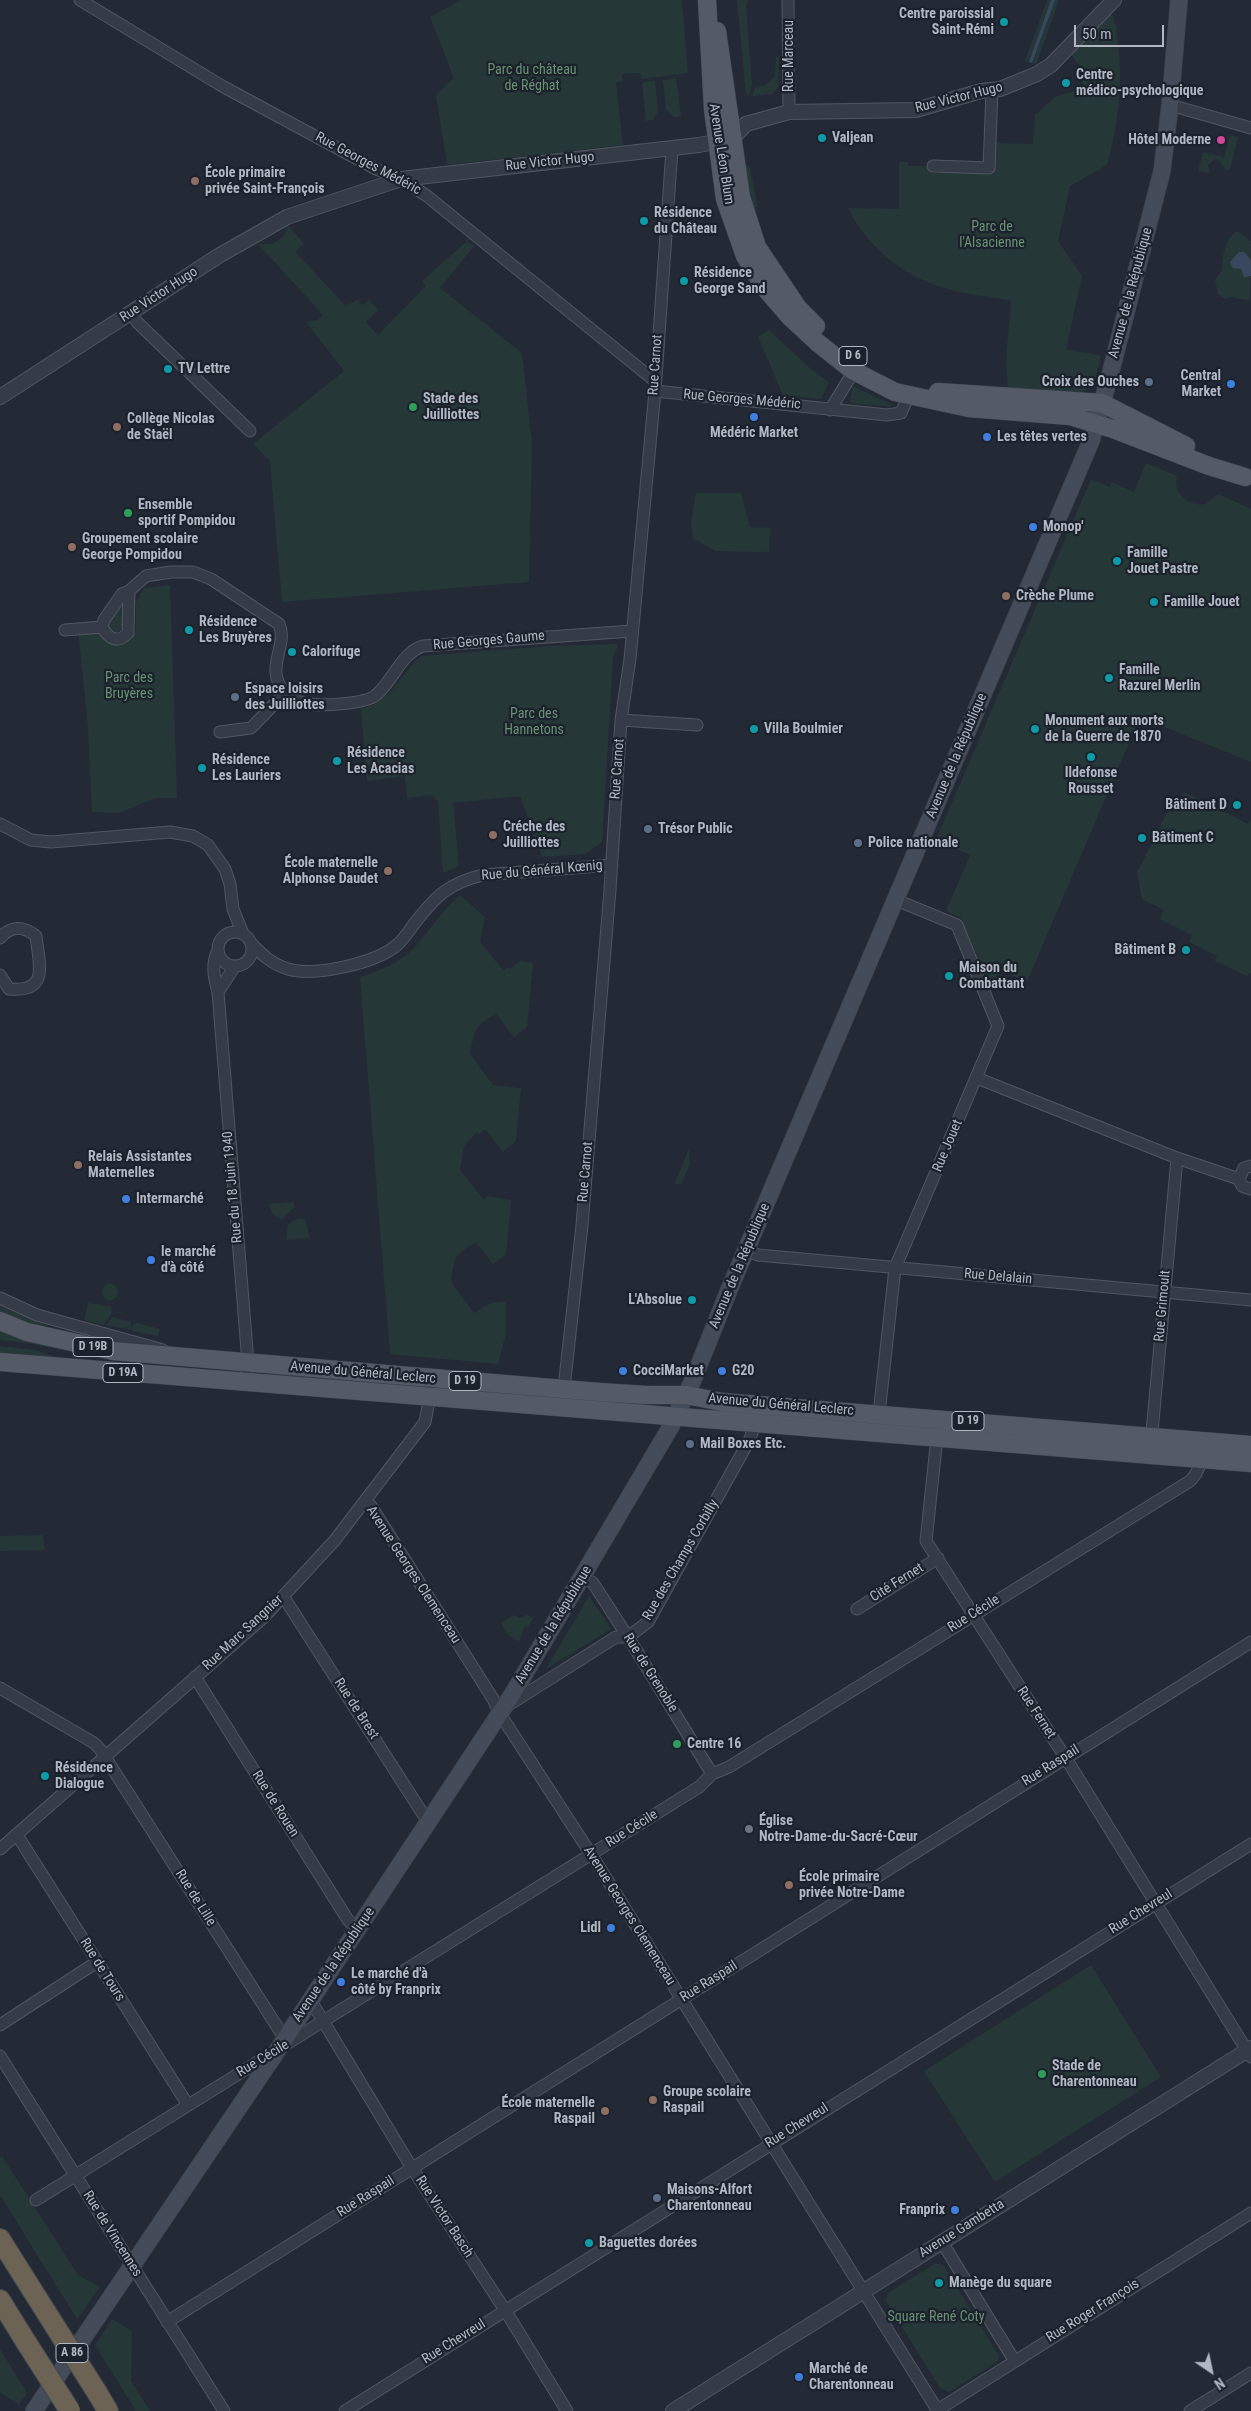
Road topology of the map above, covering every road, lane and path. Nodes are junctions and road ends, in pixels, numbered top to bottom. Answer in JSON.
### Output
{"nodes":[{"id":1,"x":80,"y":0,"type":"edge"},
{"id":2,"x":707,"y":0,"type":"edge"},
{"id":3,"x":713,"y":0,"type":"edge"},
{"id":4,"x":788,"y":0,"type":"edge"},
{"id":5,"x":1114,"y":0,"type":"edge"},
{"id":6,"x":1178,"y":0,"type":"edge"},
{"id":7,"x":992,"y":91,"type":"junction"},
{"id":8,"x":1170,"y":105,"type":"junction"},
{"id":9,"x":789,"y":112,"type":"junction"},
{"id":10,"x":1251,"y":128,"type":"edge"},
{"id":11,"x":724,"y":140,"type":"junction"},
{"id":12,"x":672,"y":149,"type":"junction"},
{"id":13,"x":933,"y":166,"type":"dead end"},
{"id":14,"x":401,"y":179,"type":"junction"},
{"id":15,"x":131,"y":313,"type":"junction"},
{"id":16,"x":854,"y":364,"type":"junction"},
{"id":17,"x":655,"y":386,"type":"junction"},
{"id":18,"x":0,"y":397,"type":"edge"},
{"id":19,"x":906,"y":402,"type":"junction"},
{"id":20,"x":1102,"y":403,"type":"junction"},
{"id":21,"x":830,"y":410,"type":"junction"},
{"id":22,"x":1096,"y":424,"type":"junction"},
{"id":23,"x":250,"y":431,"type":"dead end"},
{"id":24,"x":1248,"y":478,"type":"edge"},
{"id":25,"x":130,"y":591,"type":"junction"},
{"id":26,"x":102,"y":627,"type":"junction"},
{"id":27,"x":65,"y":630,"type":"dead end"},
{"id":28,"x":632,"y":631,"type":"junction"},
{"id":29,"x":285,"y":693,"type":"junction"},
{"id":30,"x":621,"y":720,"type":"junction"},
{"id":31,"x":697,"y":725,"type":"dead end"},
{"id":32,"x":220,"y":732,"type":"dead end"},
{"id":33,"x":0,"y":824,"type":"edge"},
{"id":34,"x":612,"y":865,"type":"junction"},
{"id":35,"x":896,"y":896,"type":"junction"},
{"id":36,"x":233,"y":909,"type":"junction"},
{"id":37,"x":243,"y":934,"type":"junction"},
{"id":38,"x":225,"y":936,"type":"junction"},
{"id":39,"x":0,"y":938,"type":"edge"},
{"id":40,"x":251,"y":943,"type":"junction"},
{"id":41,"x":218,"y":950,"type":"junction"},
{"id":42,"x":248,"y":960,"type":"junction"},
{"id":43,"x":268,"y":960,"type":"junction"},
{"id":44,"x":234,"y":966,"type":"junction"},
{"id":45,"x":0,"y":975,"type":"edge"},
{"id":46,"x":218,"y":992,"type":"junction"},
{"id":47,"x":977,"y":1078,"type":"junction"},
{"id":48,"x":1177,"y":1158,"type":"junction"},
{"id":49,"x":1251,"y":1166,"type":"edge"},
{"id":50,"x":1233,"y":1178,"type":"junction"},
{"id":51,"x":1251,"y":1189,"type":"edge"},
{"id":52,"x":746,"y":1250,"type":"junction"},
{"id":53,"x":895,"y":1268,"type":"junction"},
{"id":54,"x":1164,"y":1292,"type":"junction"},
{"id":55,"x":0,"y":1298,"type":"edge"},
{"id":56,"x":1251,"y":1300,"type":"edge"},
{"id":57,"x":0,"y":1321,"type":"edge"},
{"id":58,"x":188,"y":1358,"type":"junction"},
{"id":59,"x":0,"y":1362,"type":"edge"},
{"id":60,"x":245,"y":1362,"type":"junction"},
{"id":61,"x":432,"y":1378,"type":"junction"},
{"id":62,"x":246,"y":1383,"type":"junction"},
{"id":63,"x":564,"y":1388,"type":"junction"},
{"id":64,"x":686,"y":1394,"type":"junction"},
{"id":65,"x":430,"y":1398,"type":"junction"},
{"id":66,"x":550,"y":1407,"type":"junction"},
{"id":67,"x":879,"y":1414,"type":"junction"},
{"id":68,"x":675,"y":1418,"type":"junction"},
{"id":69,"x":938,"y":1418,"type":"junction"},
{"id":70,"x":755,"y":1423,"type":"junction"},
{"id":71,"x":857,"y":1431,"type":"junction"},
{"id":72,"x":1152,"y":1436,"type":"junction"},
{"id":73,"x":936,"y":1438,"type":"junction"},
{"id":74,"x":1204,"y":1441,"type":"junction"},
{"id":75,"x":1251,"y":1444,"type":"edge"},
{"id":76,"x":1150,"y":1454,"type":"junction"},
{"id":77,"x":1202,"y":1459,"type":"junction"},
{"id":78,"x":1251,"y":1463,"type":"edge"},
{"id":79,"x":364,"y":1502,"type":"junction"},
{"id":80,"x":938,"y":1558,"type":"junction"},
{"id":81,"x":583,"y":1576,"type":"junction"},
{"id":82,"x":283,"y":1596,"type":"junction"},
{"id":83,"x":857,"y":1609,"type":"dead end"},
{"id":84,"x":973,"y":1614,"type":"junction"},
{"id":85,"x":628,"y":1637,"type":"junction"},
{"id":86,"x":1251,"y":1642,"type":"edge"},
{"id":87,"x":195,"y":1677,"type":"junction"},
{"id":88,"x":0,"y":1688,"type":"edge"},
{"id":89,"x":500,"y":1714,"type":"junction"},
{"id":90,"x":104,"y":1756,"type":"junction"},
{"id":91,"x":1065,"y":1757,"type":"junction"},
{"id":92,"x":712,"y":1774,"type":"junction"},
{"id":93,"x":428,"y":1822,"type":"junction"},
{"id":94,"x":16,"y":1835,"type":"junction"},
{"id":95,"x":1251,"y":1844,"type":"edge"},
{"id":96,"x":0,"y":1849,"type":"edge"},
{"id":97,"x":591,"y":1855,"type":"junction"},
{"id":98,"x":1154,"y":1904,"type":"junction"},
{"id":99,"x":357,"y":1930,"type":"junction"},
{"id":100,"x":97,"y":1962,"type":"junction"},
{"id":101,"x":681,"y":1999,"type":"junction"},
{"id":102,"x":310,"y":2000,"type":"junction"},
{"id":103,"x":323,"y":2023,"type":"junction"},
{"id":104,"x":0,"y":2025,"type":"edge"},
{"id":105,"x":281,"y":2045,"type":"junction"},
{"id":106,"x":1250,"y":2052,"type":"edge"},
{"id":107,"x":1,"y":2062,"type":"edge"},
{"id":108,"x":188,"y":2105,"type":"junction"},
{"id":109,"x":772,"y":2142,"type":"junction"},
{"id":110,"x":412,"y":2168,"type":"junction"},
{"id":111,"x":75,"y":2175,"type":"junction"},
{"id":112,"x":36,"y":2200,"type":"dead end"},
{"id":113,"x":1251,"y":2213,"type":"edge"},
{"id":114,"x":0,"y":2238,"type":"edge"},
{"id":115,"x":942,"y":2242,"type":"junction"},
{"id":116,"x":132,"y":2265,"type":"junction"},
{"id":117,"x":864,"y":2291,"type":"junction"},
{"id":118,"x":0,"y":2300,"type":"edge"},
{"id":119,"x":505,"y":2310,"type":"junction"},
{"id":120,"x":167,"y":2322,"type":"junction"},
{"id":121,"x":1014,"y":2360,"type":"junction"},
{"id":122,"x":1251,"y":2373,"type":"edge"},
{"id":123,"x":103,"y":2403,"type":"edge"},
{"id":124,"x":34,"y":2411,"type":"edge"},
{"id":125,"x":70,"y":2411,"type":"edge"},
{"id":126,"x":224,"y":2411,"type":"edge"},
{"id":127,"x":344,"y":2411,"type":"edge"},
{"id":128,"x":567,"y":2411,"type":"edge"},
{"id":129,"x":673,"y":2411,"type":"edge"},
{"id":130,"x":937,"y":2411,"type":"edge"},
{"id":131,"x":1190,"y":2411,"type":"edge"}],
"edges":[{"from":1,"to":14,"type":"street","name":"Rue Georges Médéric"},
{"from":2,"to":11,"type":"main road","name":"Avenue Léon Blum","number":"D 6"},
{"from":3,"to":11,"type":"main road","name":"Avenue Léon Blum","number":"D 6"},
{"from":4,"to":9,"type":"street","name":"Rue Marceau"},
{"from":5,"to":7,"type":"street","name":"Rue Victor Hugo"},
{"from":6,"to":8,"type":"main road","name":"Avenue de la République"},
{"from":7,"to":9,"type":"street","name":"Rue Victor Hugo"},
{"from":7,"to":13,"type":"street"},
{"from":8,"to":10,"type":"street"},
{"from":8,"to":20,"type":"main road","name":"Avenue de la République"},
{"from":9,"to":11,"type":"street","name":"Rue Victor Hugo"},
{"from":11,"to":12,"type":"street","name":"Rue Victor Hugo"},
{"from":11,"to":16,"type":"main road","name":"Avenue Léon Blum","number":"D 6"},
{"from":12,"to":14,"type":"street","name":"Rue Victor Hugo"},
{"from":12,"to":17,"type":"street","name":"Rue Carnot"},
{"from":14,"to":15,"type":"street","name":"Rue Victor Hugo"},
{"from":14,"to":17,"type":"street","name":"Rue Georges Médéric"},
{"from":15,"to":18,"type":"street","name":"Rue Victor Hugo"},
{"from":15,"to":23,"type":"street"},
{"from":16,"to":19,"type":"main road","name":"Avenue Léon Blum","number":"D 6"},
{"from":16,"to":20,"type":"main road","name":"Avenue Léon Blum","number":"D 6"},
{"from":16,"to":21,"type":"street"},
{"from":17,"to":21,"type":"street","name":"Rue Georges Médéric"},
{"from":17,"to":28,"type":"street","name":"Rue Carnot"},
{"from":19,"to":21,"type":"street","name":"Rue Georges Médéric"},
{"from":19,"to":22,"type":"main road","name":"Avenue Léon Blum","number":"D 6"},
{"from":20,"to":22,"type":"main road","name":"Avenue de la République"},
{"from":20,"to":24,"type":"main road","number":"D 6"},
{"from":22,"to":24,"type":"main road","number":"D 6"},
{"from":22,"to":35,"type":"main road","name":"Avenue de la République"},
{"from":25,"to":26,"type":"street"},
{"from":25,"to":26,"type":"street"},
{"from":25,"to":29,"type":"street"},
{"from":26,"to":27,"type":"street"},
{"from":28,"to":29,"type":"street","name":"Rue Georges Gaume"},
{"from":28,"to":30,"type":"street","name":"Rue Carnot"},
{"from":29,"to":32,"type":"street"},
{"from":30,"to":31,"type":"street"},
{"from":30,"to":34,"type":"street","name":"Rue Carnot"},
{"from":33,"to":36,"type":"street"},
{"from":34,"to":43,"type":"street","name":"Rue du Général Kœnig"},
{"from":34,"to":63,"type":"street","name":"Rue Carnot"},
{"from":35,"to":47,"type":"street","name":"Rue Jouet"},
{"from":35,"to":52,"type":"main road","name":"Avenue de la République"},
{"from":36,"to":37,"type":"street"},
{"from":36,"to":38,"type":"street"},
{"from":37,"to":38,"type":"street"},
{"from":37,"to":40,"type":"street"},
{"from":38,"to":41,"type":"street"},
{"from":39,"to":45,"type":"street"},
{"from":40,"to":42,"type":"street"},
{"from":40,"to":43,"type":"street","name":"Rue du Général Kœnig"},
{"from":41,"to":44,"type":"street"},
{"from":41,"to":46,"type":"street","name":"Rue du 18 Juin 1940"},
{"from":42,"to":43,"type":"street","name":"Rue du Général Kœnig"},
{"from":42,"to":44,"type":"street"},
{"from":44,"to":46,"type":"street"},
{"from":46,"to":60,"type":"street","name":"Rue du 18 Juin 1940"},
{"from":47,"to":48,"type":"street"},
{"from":47,"to":53,"type":"street","name":"Rue Jouet"},
{"from":48,"to":50,"type":"street"},
{"from":48,"to":54,"type":"street","name":"Rue Grimoult"},
{"from":49,"to":50,"type":"street"},
{"from":50,"to":51,"type":"street"},
{"from":52,"to":53,"type":"street","name":"Rue Delalain"},
{"from":52,"to":64,"type":"main road","name":"Avenue de la République"},
{"from":53,"to":54,"type":"street","name":"Rue Delalain"},
{"from":53,"to":67,"type":"street","name":"Rue Jouet"},
{"from":54,"to":56,"type":"street","name":"Rue Delalain"},
{"from":54,"to":72,"type":"street","name":"Rue Grimoult"},
{"from":55,"to":58,"type":"street"},
{"from":57,"to":58,"type":"main road","name":"Avenue du Général Leclerc","number":"D 19B"},
{"from":58,"to":60,"type":"main road","name":"Avenue du Général Leclerc","number":"D 19"},
{"from":59,"to":62,"type":"main road","name":"Avenue du Général Leclerc","number":"D 19A"},
{"from":60,"to":61,"type":"main road","name":"Avenue du Général Leclerc","number":"D 19"},
{"from":60,"to":62,"type":"street","name":"Rue du 18 Juin 1940"},
{"from":61,"to":63,"type":"main road","name":"Avenue du Général Leclerc","number":"D 19"},
{"from":61,"to":65,"type":"street","name":"Rue Marc Sangnier"},
{"from":62,"to":65,"type":"main road","name":"Avenue du Général Leclerc","number":"D 19"},
{"from":63,"to":64,"type":"main road","name":"Avenue du Général Leclerc","number":"D 19"},
{"from":63,"to":66,"type":"main road"},
{"from":64,"to":67,"type":"main road","name":"Avenue du Général Leclerc","number":"D 19"},
{"from":64,"to":68,"type":"main road","name":"Avenue de la République"},
{"from":65,"to":66,"type":"main road","name":"Avenue du Général Leclerc","number":"D 19"},
{"from":65,"to":79,"type":"street","name":"Rue Marc Sangnier"},
{"from":66,"to":68,"type":"main road","name":"Avenue du Général Leclerc","number":"D 19"},
{"from":67,"to":69,"type":"main road","name":"Avenue du Général Leclerc","number":"D 19"},
{"from":67,"to":71,"type":"street"},
{"from":68,"to":70,"type":"main road","name":"Avenue du Général Leclerc","number":"D 19"},
{"from":68,"to":81,"type":"main road","name":"Avenue de la République"},
{"from":69,"to":72,"type":"main road","name":"Avenue du Général Leclerc","number":"D 19"},
{"from":69,"to":73,"type":"street"},
{"from":70,"to":71,"type":"main road","name":"Avenue du Général Leclerc","number":"D 19"},
{"from":70,"to":85,"type":"street","name":"Rue des Champs Corbilly"},
{"from":71,"to":73,"type":"main road","name":"Avenue du Général Leclerc","number":"D 19"},
{"from":72,"to":74,"type":"main road","name":"Avenue du Général Leclerc","number":"D 19"},
{"from":72,"to":76,"type":"street","name":"Rue Grimoult"},
{"from":73,"to":76,"type":"main road","name":"Avenue du Général Leclerc","number":"D 19"},
{"from":73,"to":80,"type":"street","name":"Rue Fernet"},
{"from":74,"to":75,"type":"main road","name":"Avenue du Général Leclerc","number":"D 19"},
{"from":74,"to":77,"type":"street","name":"Rue Cécile"},
{"from":76,"to":77,"type":"main road","name":"Avenue du Général Leclerc","number":"D 19"},
{"from":77,"to":78,"type":"main road","name":"Avenue du Général Leclerc","number":"D 19"},
{"from":77,"to":84,"type":"street","name":"Rue Cécile"},
{"from":79,"to":82,"type":"street","name":"Rue Marc Sangnier"},
{"from":79,"to":89,"type":"street","name":"Avenue Georges Clemenceau"},
{"from":80,"to":83,"type":"street","name":"Cité Fernet"},
{"from":80,"to":84,"type":"street","name":"Rue Fernet"},
{"from":81,"to":85,"type":"street","name":"Rue de Grenoble"},
{"from":81,"to":89,"type":"main road","name":"Avenue de la République"},
{"from":82,"to":87,"type":"street","name":"Rue Marc Sangnier"},
{"from":82,"to":93,"type":"street","name":"Rue de Brest"},
{"from":84,"to":91,"type":"street","name":"Rue Fernet"},
{"from":84,"to":92,"type":"street","name":"Rue Cécile"},
{"from":85,"to":89,"type":"street","name":"Rue des Champs Corbilly"},
{"from":85,"to":92,"type":"street","name":"Rue de Grenoble"},
{"from":86,"to":91,"type":"street","name":"Rue Raspail"},
{"from":87,"to":90,"type":"street","name":"Rue Marc Sangnier"},
{"from":87,"to":99,"type":"street","name":"Rue de Rouen"},
{"from":88,"to":90,"type":"street","name":"Rue de Lille"},
{"from":89,"to":93,"type":"main road","name":"Avenue de la République"},
{"from":89,"to":97,"type":"street","name":"Avenue Georges Clemenceau"},
{"from":90,"to":94,"type":"street","name":"Rue Marc Sangnier"},
{"from":90,"to":105,"type":"street","name":"Rue de Lille"},
{"from":91,"to":98,"type":"street","name":"Rue Fernet"},
{"from":91,"to":101,"type":"street","name":"Rue Raspail"},
{"from":92,"to":97,"type":"street","name":"Rue Cécile"},
{"from":93,"to":99,"type":"main road","name":"Avenue de la République"},
{"from":94,"to":96,"type":"street","name":"Rue Marc Sangnier"},
{"from":94,"to":100,"type":"street","name":"Rue de Tours"},
{"from":95,"to":98,"type":"street","name":"Rue Chevreul"},
{"from":97,"to":101,"type":"street","name":"Avenue Georges Clemenceau"},
{"from":97,"to":103,"type":"street","name":"Rue Cécile"},
{"from":98,"to":106,"type":"street","name":"Rue Fernet"},
{"from":98,"to":109,"type":"street","name":"Rue Chevreul"},
{"from":99,"to":102,"type":"main road","name":"Avenue de la République"},
{"from":100,"to":104,"type":"street"},
{"from":100,"to":108,"type":"street","name":"Rue de Tours"},
{"from":101,"to":109,"type":"street","name":"Avenue Georges Clemenceau"},
{"from":101,"to":110,"type":"street","name":"Rue Raspail"},
{"from":102,"to":103,"type":"street","name":"Rue Victor Basch"},
{"from":102,"to":105,"type":"main road","name":"Avenue de la République"},
{"from":103,"to":105,"type":"street","name":"Rue Cécile"},
{"from":103,"to":110,"type":"street","name":"Rue Victor Basch"},
{"from":105,"to":108,"type":"street","name":"Rue Cécile"},
{"from":105,"to":116,"type":"main road","name":"Avenue de la République"},
{"from":106,"to":115,"type":"street","name":"Avenue Gambetta"},
{"from":107,"to":111,"type":"street","name":"Rue de Vincennes"},
{"from":108,"to":111,"type":"street","name":"Rue Cécile"},
{"from":109,"to":117,"type":"street","name":"Avenue Georges Clemenceau"},
{"from":109,"to":119,"type":"street","name":"Rue Chevreul"},
{"from":110,"to":119,"type":"street","name":"Rue Victor Basch"},
{"from":110,"to":120,"type":"street","name":"Rue Raspail"},
{"from":111,"to":112,"type":"street","name":"Rue Cécile"},
{"from":111,"to":116,"type":"street","name":"Rue de Vincennes"},
{"from":113,"to":121,"type":"street","name":"Rue Roger François"},
{"from":114,"to":123,"type":"highway","number":"A 86","bridge":true},
{"from":115,"to":117,"type":"street","name":"Avenue Gambetta"},
{"from":115,"to":121,"type":"street"},
{"from":116,"to":120,"type":"street","name":"Rue de Vincennes"},
{"from":116,"to":124,"type":"main road","name":"Avenue de la République"},
{"from":117,"to":129,"type":"street","name":"Avenue Gambetta"},
{"from":117,"to":130,"type":"street","name":"Avenue Georges Clemenceau"},
{"from":118,"to":125,"type":"highway","number":"A 86","bridge":true},
{"from":119,"to":127,"type":"street","name":"Rue Chevreul"},
{"from":119,"to":128,"type":"street","name":"Rue Victor Basch"},
{"from":120,"to":126,"type":"street","name":"Rue de Vincennes"},
{"from":121,"to":130,"type":"street","name":"Rue Roger François"},
{"from":122,"to":131,"type":"street"}]}
